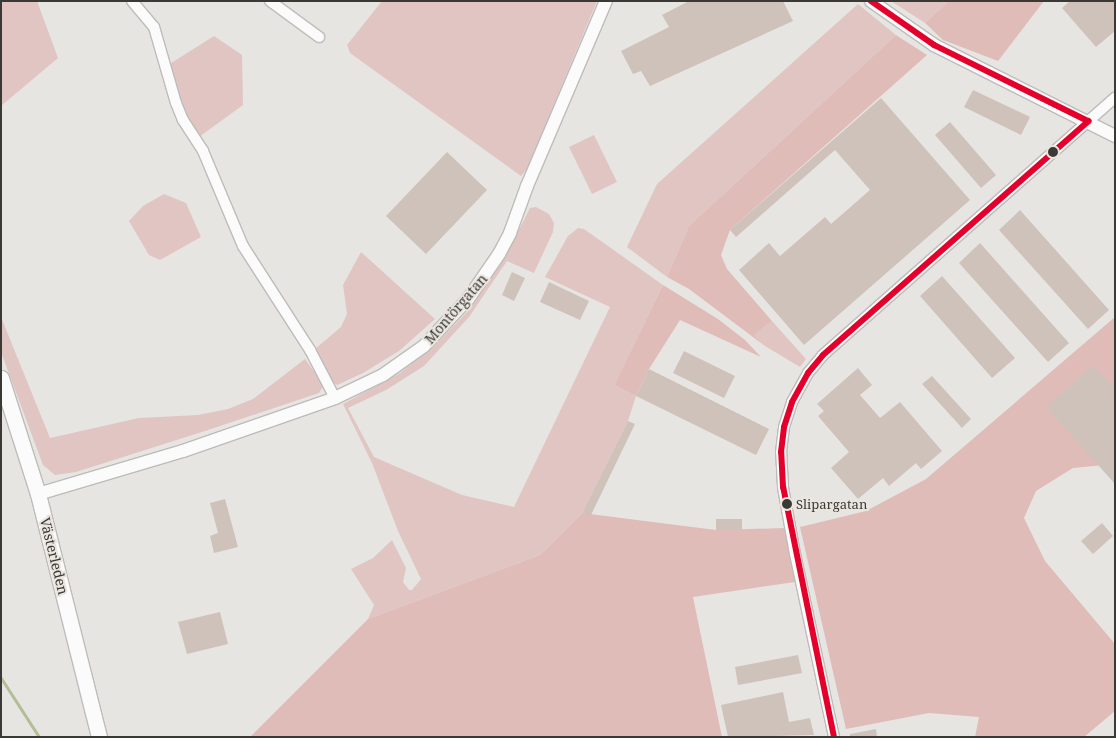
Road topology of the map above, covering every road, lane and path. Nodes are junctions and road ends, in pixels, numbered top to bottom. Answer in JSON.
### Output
{"nodes":[{"id":1,"x":132,"y":1,"type":"edge"},
{"id":2,"x":270,"y":1,"type":"edge"},
{"id":3,"x":606,"y":1,"type":"edge"},
{"id":4,"x":871,"y":1,"type":"edge"},
{"id":5,"x":319,"y":37,"type":"dead end"},
{"id":6,"x":1115,"y":98,"type":"edge"},
{"id":7,"x":1088,"y":121,"type":"junction"},
{"id":8,"x":1115,"y":136,"type":"edge"},
{"id":9,"x":1,"y":378,"type":"edge"},
{"id":10,"x":335,"y":398,"type":"junction"},
{"id":11,"x":38,"y":494,"type":"junction"},
{"id":12,"x":99,"y":737,"type":"edge"},
{"id":13,"x":834,"y":737,"type":"edge"}],
"edges":[{"from":1,"to":10,"type":"street"},
{"from":2,"to":5,"type":"street"},
{"from":3,"to":10,"type":"street","name":"Montörgatan"},
{"from":4,"to":7,"type":"street"},
{"from":6,"to":7,"type":"street"},
{"from":7,"to":8,"type":"street"},
{"from":7,"to":13,"type":"street"},
{"from":9,"to":11,"type":"main road","name":"Västerleden"},
{"from":10,"to":11,"type":"street","name":"Montörgatan"},
{"from":11,"to":12,"type":"main road","name":"Västerleden"}]}
